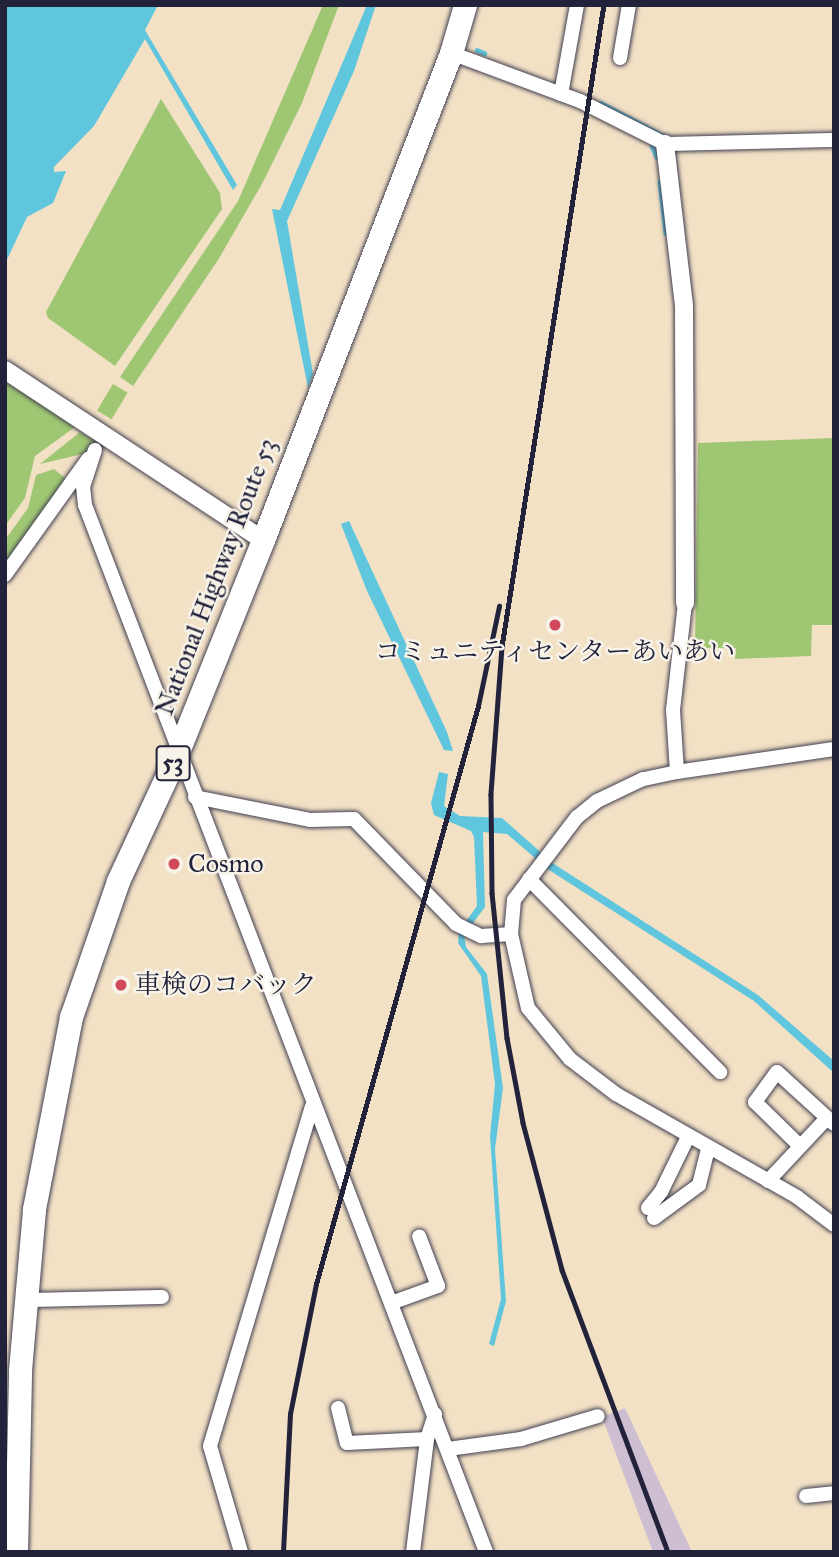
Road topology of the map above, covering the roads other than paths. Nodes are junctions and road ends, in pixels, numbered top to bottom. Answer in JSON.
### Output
{"nodes":[{"id":1,"x":465,"y":5,"type":"edge"},
{"id":2,"x":577,"y":5,"type":"edge"},
{"id":3,"x":629,"y":5,"type":"edge"},
{"id":4,"x":452,"y":53,"type":"junction"},
{"id":5,"x":620,"y":58,"type":"dead end"},
{"id":6,"x":561,"y":94,"type":"junction"},
{"id":7,"x":834,"y":140,"type":"edge"},
{"id":8,"x":665,"y":144,"type":"junction"},
{"id":9,"x":5,"y":370,"type":"edge"},
{"id":10,"x":101,"y":444,"type":"junction"},
{"id":11,"x":262,"y":540,"type":"junction"},
{"id":12,"x":5,"y":575,"type":"edge"},
{"id":13,"x":685,"y":603,"type":"joint"},
{"id":14,"x":834,"y":749,"type":"edge"},
{"id":15,"x":177,"y":754,"type":"junction"},
{"id":16,"x":677,"y":772,"type":"junction"},
{"id":17,"x":195,"y":797,"type":"junction"},
{"id":18,"x":529,"y":879,"type":"junction"},
{"id":19,"x":511,"y":934,"type":"junction"},
{"id":20,"x":720,"y":1072,"type":"dead end"},
{"id":21,"x":312,"y":1107,"type":"junction"},
{"id":22,"x":830,"y":1121,"type":"edge"},
{"id":23,"x":688,"y":1137,"type":"junction"},
{"id":24,"x":800,"y":1146,"type":"junction"},
{"id":25,"x":708,"y":1148,"type":"junction"},
{"id":26,"x":768,"y":1181,"type":"junction"},
{"id":27,"x":834,"y":1225,"type":"edge"},
{"id":28,"x":419,"y":1236,"type":"dead end"},
{"id":29,"x":162,"y":1297,"type":"dead end"},
{"id":30,"x":27,"y":1300,"type":"junction"},
{"id":31,"x":391,"y":1303,"type":"junction"},
{"id":32,"x":338,"y":1408,"type":"dead end"},
{"id":33,"x":435,"y":1414,"type":"junction"},
{"id":34,"x":598,"y":1416,"type":"dead end"},
{"id":35,"x":427,"y":1439,"type":"junction"},
{"id":36,"x":448,"y":1449,"type":"junction"},
{"id":37,"x":834,"y":1493,"type":"edge"},
{"id":38,"x":806,"y":1496,"type":"dead end"},
{"id":39,"x":13,"y":1541,"type":"edge"},
{"id":40,"x":241,"y":1552,"type":"edge"},
{"id":41,"x":414,"y":1552,"type":"edge"},
{"id":42,"x":486,"y":1552,"type":"edge"}],
"edges":[{"from":1,"to":4,"type":"highway","name":"National Highway Route 53","number":"53"},
{"from":2,"to":6,"type":"street"},
{"from":3,"to":5,"type":"street"},
{"from":4,"to":6,"type":"street"},
{"from":4,"to":11,"type":"highway","name":"National Highway Route 53","number":"53"},
{"from":6,"to":8,"type":"street"},
{"from":7,"to":8,"type":"street"},
{"from":8,"to":13,"type":"street"},
{"from":9,"to":10,"type":"street"},
{"from":10,"to":11,"type":"street"},
{"from":10,"to":12,"type":"street"},
{"from":10,"to":15,"type":"street"},
{"from":11,"to":15,"type":"highway","name":"National Highway Route 53","number":"53"},
{"from":13,"to":16,"type":"street"},
{"from":14,"to":16,"type":"street"},
{"from":15,"to":17,"type":"street"},
{"from":15,"to":30,"type":"highway","name":"National Highway Route 53","number":"53"},
{"from":16,"to":18,"type":"street"},
{"from":17,"to":19,"type":"street"},
{"from":17,"to":21,"type":"street"},
{"from":18,"to":19,"type":"street"},
{"from":18,"to":20,"type":"street"},
{"from":19,"to":23,"type":"street"},
{"from":21,"to":31,"type":"street"},
{"from":21,"to":40,"type":"street"},
{"from":22,"to":24,"type":"street"},
{"from":22,"to":24,"type":"street"},
{"from":23,"to":25,"type":"street"},
{"from":23,"to":25,"type":"street"},
{"from":24,"to":26,"type":"street"},
{"from":25,"to":26,"type":"street"},
{"from":26,"to":27,"type":"street"},
{"from":28,"to":31,"type":"street"},
{"from":29,"to":30,"type":"street"},
{"from":30,"to":39,"type":"highway","name":"National Highway Route 53","number":"53"},
{"from":31,"to":33,"type":"street"},
{"from":32,"to":35,"type":"street"},
{"from":33,"to":35,"type":"street"},
{"from":33,"to":36,"type":"street"},
{"from":34,"to":36,"type":"street"},
{"from":35,"to":41,"type":"street"},
{"from":36,"to":42,"type":"street"},
{"from":37,"to":38,"type":"street"}]}
